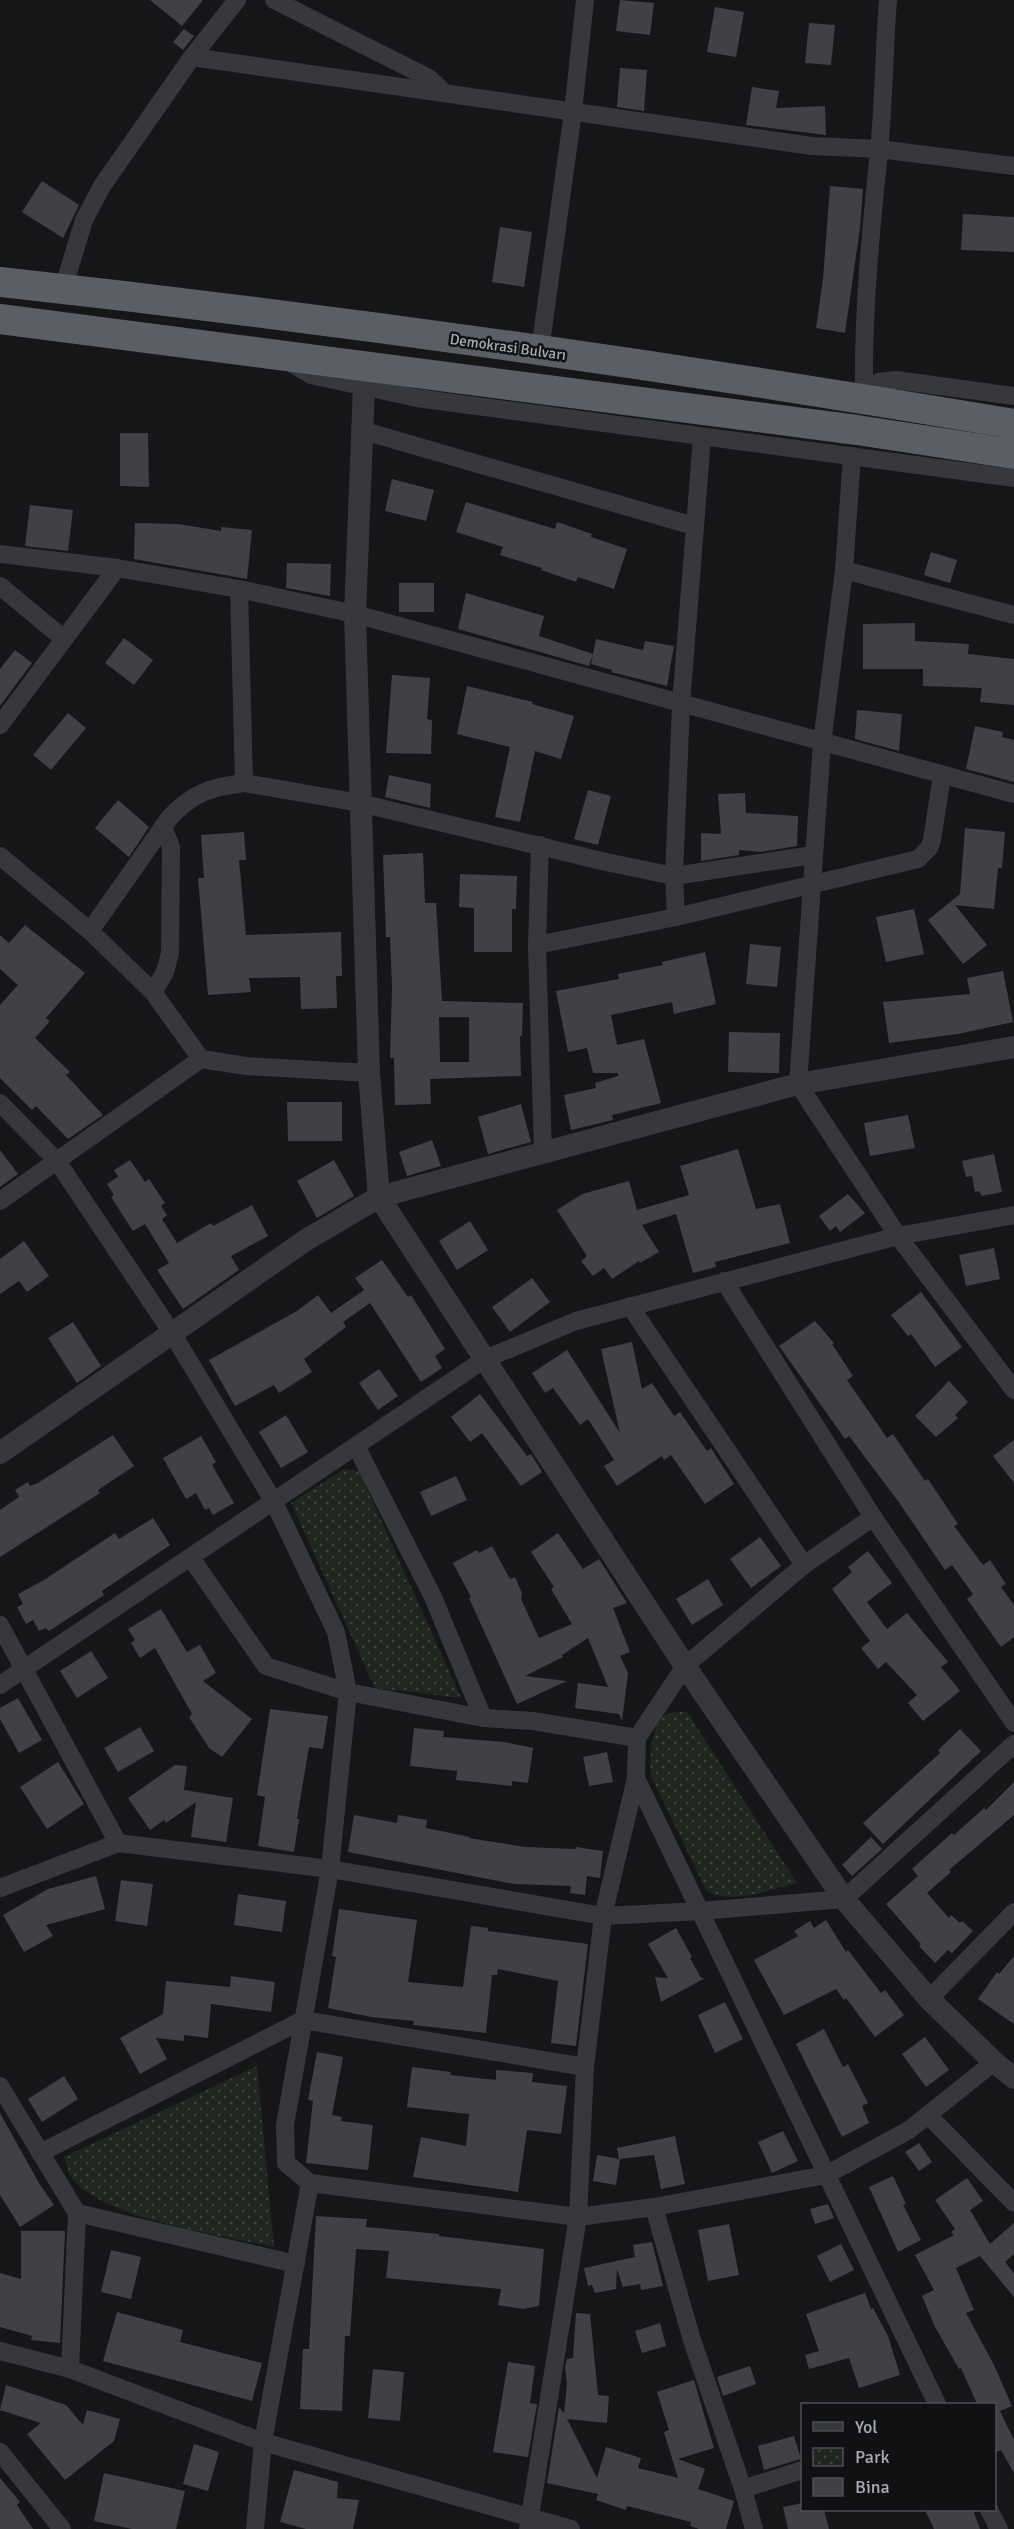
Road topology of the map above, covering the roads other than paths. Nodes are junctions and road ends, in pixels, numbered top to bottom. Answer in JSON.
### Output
{"nodes":[{"id":1,"x":237,"y":0,"type":"edge"},
{"id":2,"x":274,"y":0,"type":"edge"},
{"id":3,"x":585,"y":0,"type":"edge"},
{"id":4,"x":888,"y":0,"type":"edge"},
{"id":5,"x":192,"y":57,"type":"junction"},
{"id":6,"x":443,"y":91,"type":"junction"},
{"id":7,"x":573,"y":112,"type":"junction"},
{"id":8,"x":879,"y":149,"type":"junction"},
{"id":9,"x":1014,"y":166,"type":"edge"},
{"id":10,"x":0,"y":282,"type":"edge"},
{"id":11,"x":63,"y":289,"type":"junction"},
{"id":12,"x":0,"y":319,"type":"edge"},
{"id":13,"x":540,"y":350,"type":"junction"},
{"id":14,"x":283,"y":356,"type":"junction"},
{"id":15,"x":364,"y":387,"type":"junction"},
{"id":16,"x":856,"y":392,"type":"junction"},
{"id":17,"x":1014,"y":396,"type":"edge"},
{"id":18,"x":1014,"y":424,"type":"edge"},
{"id":19,"x":364,"y":431,"type":"junction"},
{"id":20,"x":702,"y":437,"type":"junction"},
{"id":21,"x":1014,"y":454,"type":"edge"},
{"id":22,"x":852,"y":456,"type":"junction"},
{"id":23,"x":1014,"y":478,"type":"edge"},
{"id":24,"x":694,"y":526,"type":"junction"},
{"id":25,"x":0,"y":554,"type":"edge"},
{"id":26,"x":117,"y":568,"type":"junction"},
{"id":27,"x":844,"y":570,"type":"junction"},
{"id":28,"x":0,"y":586,"type":"edge"},
{"id":29,"x":239,"y":589,"type":"junction"},
{"id":30,"x":354,"y":614,"type":"junction"},
{"id":31,"x":1014,"y":615,"type":"edge"},
{"id":32,"x":64,"y":639,"type":"junction"},
{"id":33,"x":681,"y":705,"type":"junction"},
{"id":34,"x":0,"y":725,"type":"edge"},
{"id":35,"x":822,"y":743,"type":"junction"},
{"id":36,"x":942,"y":776,"type":"junction"},
{"id":37,"x":244,"y":783,"type":"junction"},
{"id":38,"x":1014,"y":794,"type":"edge"},
{"id":39,"x":360,"y":803,"type":"junction"},
{"id":40,"x":163,"y":827,"type":"junction"},
{"id":41,"x":540,"y":845,"type":"junction"},
{"id":42,"x":813,"y":855,"type":"junction"},
{"id":43,"x":4,"y":867,"type":"edge"},
{"id":44,"x":674,"y":876,"type":"junction"},
{"id":45,"x":811,"y":885,"type":"junction"},
{"id":46,"x":676,"y":917,"type":"junction"},
{"id":47,"x":90,"y":931,"type":"junction"},
{"id":48,"x":537,"y":945,"type":"junction"},
{"id":49,"x":153,"y":992,"type":"junction"},
{"id":50,"x":1014,"y":1047,"type":"edge"},
{"id":51,"x":201,"y":1059,"type":"junction"},
{"id":52,"x":369,"y":1073,"type":"junction"},
{"id":53,"x":798,"y":1084,"type":"junction"},
{"id":54,"x":0,"y":1103,"type":"edge"},
{"id":55,"x":543,"y":1153,"type":"junction"},
{"id":56,"x":57,"y":1161,"type":"junction"},
{"id":57,"x":379,"y":1197,"type":"junction"},
{"id":58,"x":0,"y":1201,"type":"edge"},
{"id":59,"x":1014,"y":1215,"type":"edge"},
{"id":60,"x":898,"y":1236,"type":"junction"},
{"id":61,"x":724,"y":1281,"type":"junction"},
{"id":62,"x":630,"y":1306,"type":"junction"},
{"id":63,"x":171,"y":1333,"type":"junction"},
{"id":64,"x":485,"y":1359,"type":"junction"},
{"id":65,"x":1014,"y":1390,"type":"edge"},
{"id":66,"x":356,"y":1446,"type":"junction"},
{"id":67,"x":0,"y":1453,"type":"edge"},
{"id":68,"x":274,"y":1502,"type":"junction"},
{"id":69,"x":873,"y":1516,"type":"junction"},
{"id":70,"x":191,"y":1558,"type":"junction"},
{"id":71,"x":804,"y":1565,"type":"junction"},
{"id":72,"x":0,"y":1625,"type":"edge"},
{"id":73,"x":685,"y":1666,"type":"junction"},
{"id":74,"x":23,"y":1670,"type":"junction"},
{"id":75,"x":0,"y":1685,"type":"edge"},
{"id":76,"x":348,"y":1692,"type":"junction"},
{"id":77,"x":483,"y":1718,"type":"junction"},
{"id":78,"x":1014,"y":1723,"type":"edge"},
{"id":79,"x":637,"y":1738,"type":"junction"},
{"id":80,"x":1014,"y":1744,"type":"edge"},
{"id":81,"x":636,"y":1778,"type":"junction"},
{"id":82,"x":118,"y":1843,"type":"junction"},
{"id":83,"x":330,"y":1869,"type":"junction"},
{"id":84,"x":0,"y":1888,"type":"edge"},
{"id":85,"x":844,"y":1899,"type":"junction"},
{"id":86,"x":701,"y":1911,"type":"junction"},
{"id":87,"x":1014,"y":1912,"type":"edge"},
{"id":88,"x":603,"y":1916,"type":"junction"},
{"id":89,"x":929,"y":1999,"type":"junction"},
{"id":90,"x":303,"y":2020,"type":"junction"},
{"id":91,"x":994,"y":2062,"type":"junction"},
{"id":92,"x":585,"y":2067,"type":"junction"},
{"id":93,"x":1014,"y":2078,"type":"edge"},
{"id":94,"x":0,"y":2086,"type":"edge"},
{"id":95,"x":928,"y":2115,"type":"junction"},
{"id":96,"x":40,"y":2153,"type":"junction"},
{"id":97,"x":826,"y":2175,"type":"junction"},
{"id":98,"x":310,"y":2183,"type":"junction"},
{"id":99,"x":1014,"y":2203,"type":"edge"},
{"id":100,"x":654,"y":2207,"type":"junction"},
{"id":101,"x":77,"y":2213,"type":"junction"},
{"id":102,"x":578,"y":2217,"type":"junction"},
{"id":103,"x":297,"y":2264,"type":"junction"},
{"id":104,"x":0,"y":2351,"type":"edge"},
{"id":105,"x":70,"y":2369,"type":"junction"},
{"id":106,"x":937,"y":2403,"type":"edge"},
{"id":107,"x":263,"y":2442,"type":"junction"},
{"id":108,"x":0,"y":2452,"type":"edge"},
{"id":109,"x":801,"y":2470,"type":"edge"},
{"id":110,"x":743,"y":2489,"type":"junction"},
{"id":111,"x":990,"y":2511,"type":"edge"},
{"id":112,"x":528,"y":2523,"type":"edge"},
{"id":113,"x":62,"y":2529,"type":"edge"},
{"id":114,"x":255,"y":2529,"type":"edge"},
{"id":115,"x":571,"y":2529,"type":"edge"},
{"id":116,"x":754,"y":2529,"type":"edge"},
{"id":117,"x":999,"y":2529,"type":"edge"}],
"edges":[{"from":1,"to":5,"type":"street"},
{"from":2,"to":6,"type":"street"},
{"from":3,"to":7,"type":"street"},
{"from":4,"to":8,"type":"street"},
{"from":5,"to":6,"type":"street"},
{"from":5,"to":11,"type":"street"},
{"from":6,"to":7,"type":"street"},
{"from":7,"to":8,"type":"street"},
{"from":7,"to":13,"type":"street"},
{"from":8,"to":9,"type":"street"},
{"from":8,"to":16,"type":"street"},
{"from":10,"to":11,"type":"highway","name":"Demokrasi Bulvarı"},
{"from":11,"to":13,"type":"highway","name":"Demokrasi Bulvarı"},
{"from":12,"to":14,"type":"highway"},
{"from":13,"to":16,"type":"highway","name":"Demokrasi Bulvarı"},
{"from":14,"to":15,"type":"street"},
{"from":14,"to":21,"type":"highway"},
{"from":15,"to":19,"type":"street"},
{"from":15,"to":20,"type":"street"},
{"from":16,"to":17,"type":"street"},
{"from":16,"to":18,"type":"highway","name":"Demokrasi Bulvarı"},
{"from":19,"to":24,"type":"street"},
{"from":19,"to":30,"type":"street"},
{"from":20,"to":22,"type":"street"},
{"from":20,"to":24,"type":"street"},
{"from":22,"to":23,"type":"street"},
{"from":22,"to":27,"type":"street"},
{"from":24,"to":33,"type":"street"},
{"from":25,"to":26,"type":"street"},
{"from":26,"to":29,"type":"street"},
{"from":26,"to":32,"type":"street"},
{"from":27,"to":31,"type":"street"},
{"from":27,"to":35,"type":"street"},
{"from":28,"to":32,"type":"street"},
{"from":29,"to":30,"type":"street"},
{"from":29,"to":37,"type":"street"},
{"from":30,"to":33,"type":"street"},
{"from":30,"to":39,"type":"street"},
{"from":32,"to":34,"type":"street"},
{"from":33,"to":35,"type":"street"},
{"from":33,"to":44,"type":"street"},
{"from":35,"to":36,"type":"street"},
{"from":35,"to":42,"type":"street"},
{"from":36,"to":38,"type":"street"},
{"from":36,"to":45,"type":"street"},
{"from":37,"to":39,"type":"street"},
{"from":37,"to":40,"type":"street"},
{"from":39,"to":41,"type":"street"},
{"from":39,"to":52,"type":"street"},
{"from":40,"to":47,"type":"street"},
{"from":40,"to":49,"type":"street"},
{"from":41,"to":44,"type":"street"},
{"from":41,"to":48,"type":"street"},
{"from":42,"to":44,"type":"street"},
{"from":42,"to":45,"type":"street"},
{"from":43,"to":47,"type":"street"},
{"from":44,"to":46,"type":"street"},
{"from":45,"to":46,"type":"street"},
{"from":45,"to":53,"type":"street"},
{"from":46,"to":48,"type":"street"},
{"from":47,"to":49,"type":"street"},
{"from":48,"to":55,"type":"street"},
{"from":49,"to":51,"type":"street"},
{"from":50,"to":53,"type":"street"},
{"from":51,"to":52,"type":"street"},
{"from":51,"to":56,"type":"street"},
{"from":52,"to":57,"type":"street"},
{"from":53,"to":55,"type":"street"},
{"from":53,"to":60,"type":"street"},
{"from":54,"to":56,"type":"street"},
{"from":55,"to":57,"type":"street"},
{"from":56,"to":58,"type":"street"},
{"from":56,"to":63,"type":"street"},
{"from":57,"to":63,"type":"street"},
{"from":57,"to":64,"type":"street"},
{"from":59,"to":60,"type":"street"},
{"from":60,"to":61,"type":"street"},
{"from":60,"to":65,"type":"street"},
{"from":61,"to":62,"type":"street"},
{"from":61,"to":69,"type":"street"},
{"from":62,"to":64,"type":"street"},
{"from":62,"to":71,"type":"street"},
{"from":63,"to":67,"type":"street"},
{"from":63,"to":68,"type":"street"},
{"from":64,"to":66,"type":"street"},
{"from":64,"to":73,"type":"street"},
{"from":66,"to":68,"type":"street"},
{"from":66,"to":77,"type":"street"},
{"from":68,"to":70,"type":"street"},
{"from":68,"to":76,"type":"street"},
{"from":69,"to":71,"type":"street"},
{"from":69,"to":78,"type":"street"},
{"from":70,"to":74,"type":"street"},
{"from":70,"to":76,"type":"street"},
{"from":71,"to":73,"type":"street"},
{"from":72,"to":74,"type":"street"},
{"from":73,"to":79,"type":"street"},
{"from":73,"to":85,"type":"street"},
{"from":74,"to":75,"type":"street"},
{"from":74,"to":82,"type":"street"},
{"from":76,"to":77,"type":"street"},
{"from":76,"to":83,"type":"street"},
{"from":77,"to":79,"type":"street"},
{"from":79,"to":81,"type":"street"},
{"from":80,"to":85,"type":"street"},
{"from":81,"to":86,"type":"street"},
{"from":81,"to":88,"type":"street"},
{"from":82,"to":83,"type":"street"},
{"from":82,"to":84,"type":"street"},
{"from":83,"to":88,"type":"street"},
{"from":83,"to":90,"type":"street"},
{"from":85,"to":86,"type":"street"},
{"from":85,"to":89,"type":"street"},
{"from":86,"to":88,"type":"street"},
{"from":86,"to":97,"type":"street"},
{"from":87,"to":89,"type":"street"},
{"from":88,"to":92,"type":"street"},
{"from":89,"to":91,"type":"street"},
{"from":90,"to":92,"type":"street"},
{"from":90,"to":96,"type":"street"},
{"from":90,"to":98,"type":"street"},
{"from":91,"to":93,"type":"street"},
{"from":91,"to":95,"type":"street"},
{"from":92,"to":102,"type":"street"},
{"from":94,"to":96,"type":"street"},
{"from":95,"to":97,"type":"street"},
{"from":95,"to":99,"type":"street"},
{"from":96,"to":101,"type":"street"},
{"from":97,"to":100,"type":"street"},
{"from":97,"to":106,"type":"street"},
{"from":98,"to":102,"type":"street"},
{"from":98,"to":103,"type":"street"},
{"from":100,"to":102,"type":"street"},
{"from":100,"to":110,"type":"street"},
{"from":101,"to":103,"type":"street"},
{"from":101,"to":105,"type":"street"},
{"from":102,"to":112,"type":"street"},
{"from":103,"to":107,"type":"street"},
{"from":104,"to":105,"type":"street"},
{"from":105,"to":107,"type":"street"},
{"from":107,"to":112,"type":"street"},
{"from":107,"to":114,"type":"street"},
{"from":108,"to":113,"type":"street"},
{"from":109,"to":110,"type":"street"},
{"from":110,"to":116,"type":"street"},
{"from":111,"to":117,"type":"street"},
{"from":112,"to":115,"type":"street"}]}
